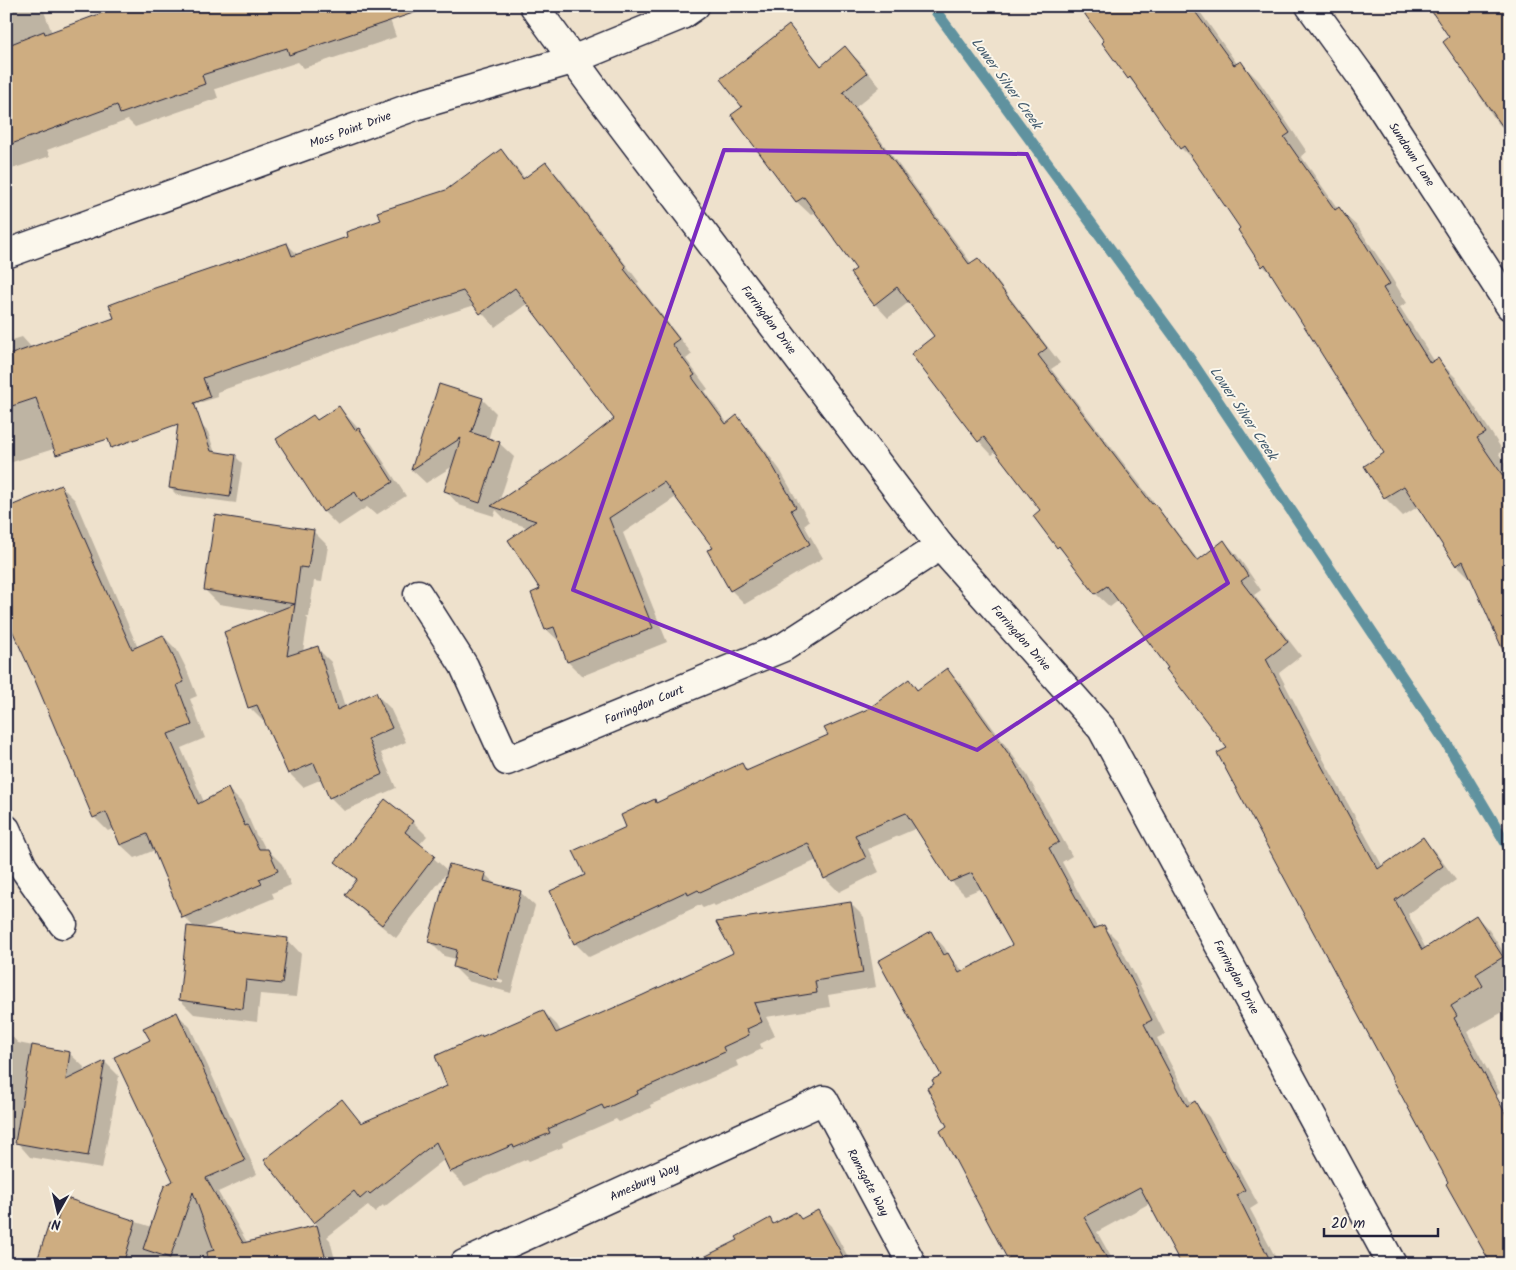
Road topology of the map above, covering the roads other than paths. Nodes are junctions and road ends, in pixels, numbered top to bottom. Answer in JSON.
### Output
{"nodes":[{"id":1,"x":534,"y":6,"type":"edge"},
{"id":2,"x":695,"y":6,"type":"edge"},
{"id":3,"x":1310,"y":6,"type":"edge"},
{"id":4,"x":572,"y":60,"type":"junction"},
{"id":5,"x":6,"y":254,"type":"edge"},
{"id":6,"x":1510,"y":306,"type":"edge"},
{"id":7,"x":940,"y":546,"type":"junction"},
{"id":8,"x":418,"y":594,"type":"dead end"},
{"id":9,"x":6,"y":829,"type":"edge"},
{"id":10,"x":63,"y":924,"type":"dead end"},
{"id":11,"x":824,"y":1100,"type":"joint"},
{"id":12,"x":464,"y":1264,"type":"edge"},
{"id":13,"x":912,"y":1264,"type":"edge"},
{"id":14,"x":1392,"y":1264,"type":"edge"}],
"edges":[{"from":1,"to":4,"type":"street","name":"Farringdon Drive"},
{"from":2,"to":4,"type":"street","name":"Moss Point Drive"},
{"from":3,"to":6,"type":"street","name":"Sundown Lane"},
{"from":4,"to":5,"type":"street","name":"Moss Point Drive"},
{"from":4,"to":7,"type":"street","name":"Farringdon Drive"},
{"from":7,"to":8,"type":"street","name":"Farringdon Court"},
{"from":7,"to":14,"type":"street","name":"Farringdon Drive"},
{"from":9,"to":10,"type":"street"},
{"from":11,"to":12,"type":"street","name":"Amesbury Way"},
{"from":11,"to":13,"type":"street","name":"Ramsgate Way"}]}
